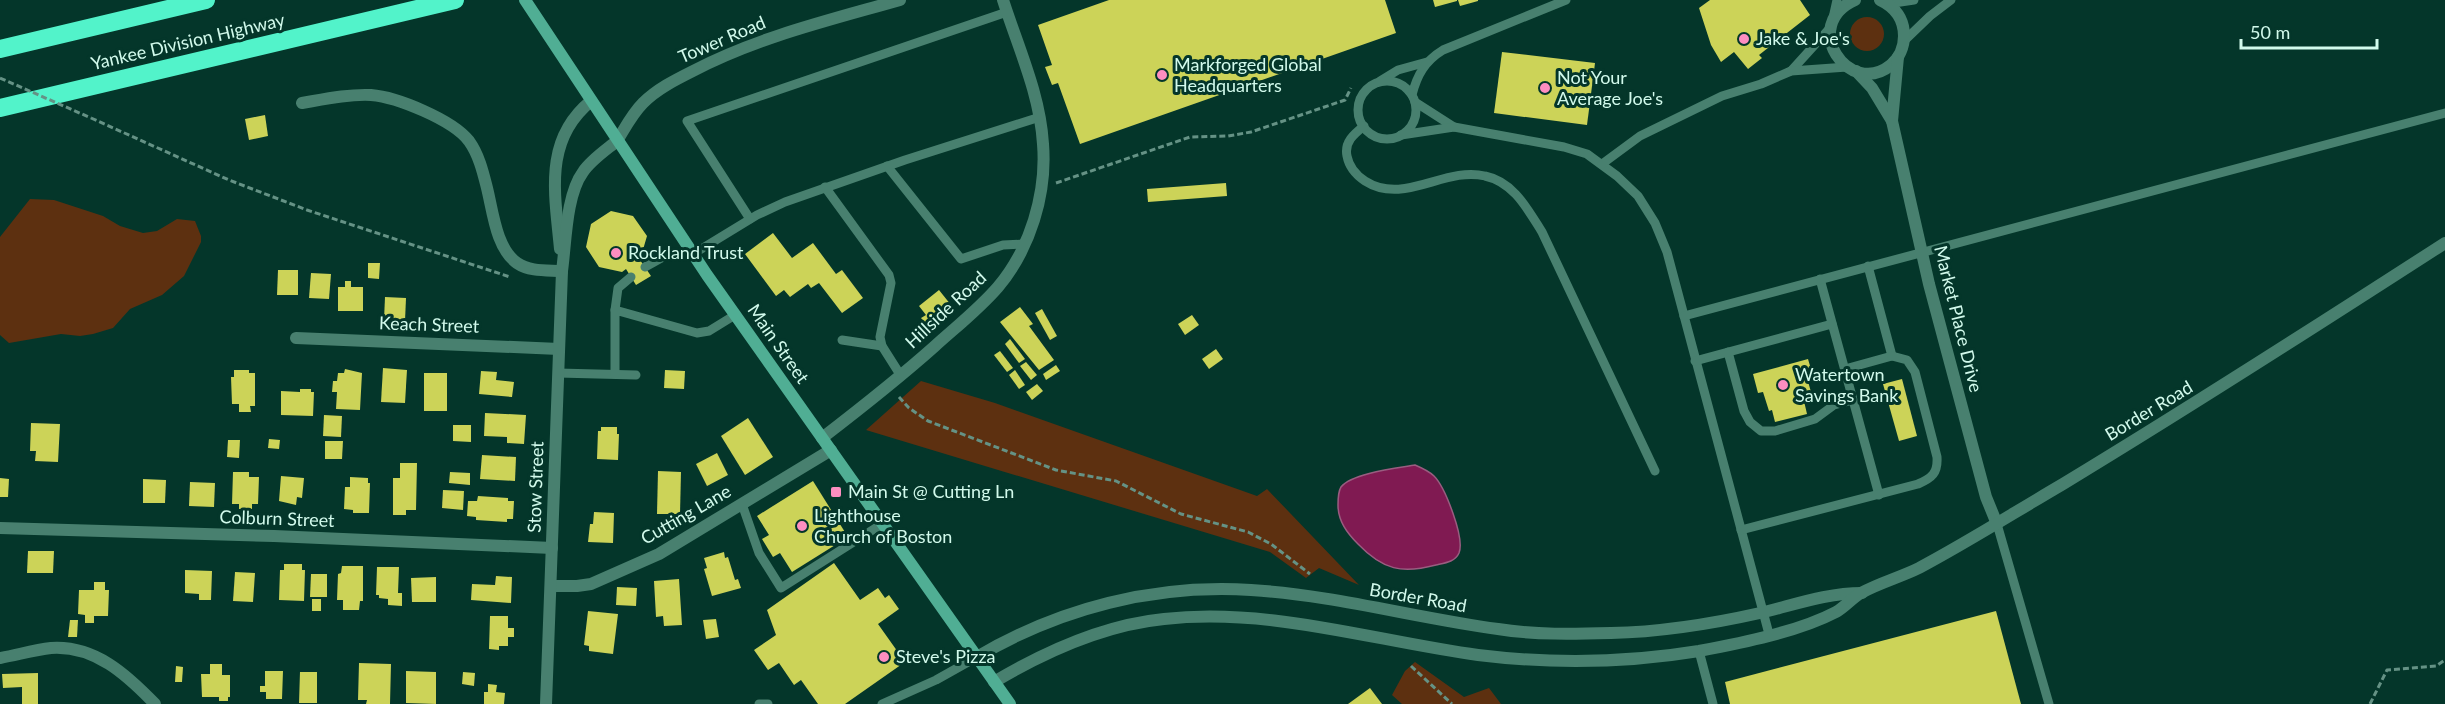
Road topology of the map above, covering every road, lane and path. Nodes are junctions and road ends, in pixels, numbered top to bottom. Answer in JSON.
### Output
{"nodes":[{"id":1,"x":206,"y":0,"type":"edge"},
{"id":2,"x":455,"y":0,"type":"edge"},
{"id":3,"x":525,"y":0,"type":"edge"},
{"id":4,"x":900,"y":0,"type":"edge"},
{"id":5,"x":1566,"y":0,"type":"edge"},
{"id":6,"x":1837,"y":0,"type":"edge"},
{"id":7,"x":1855,"y":0,"type":"edge"},
{"id":8,"x":1914,"y":0,"type":"edge"},
{"id":9,"x":1951,"y":0,"type":"edge"},
{"id":10,"x":1883,"y":2,"type":"edge"},
{"id":11,"x":1004,"y":6,"type":"edge"},
{"id":12,"x":1832,"y":24,"type":"junction"},
{"id":13,"x":1904,"y":41,"type":"junction"},
{"id":14,"x":0,"y":49,"type":"edge"},
{"id":15,"x":1898,"y":57,"type":"junction"},
{"id":16,"x":1427,"y":62,"type":"junction"},
{"id":17,"x":1851,"y":69,"type":"junction"},
{"id":18,"x":1791,"y":71,"type":"junction"},
{"id":19,"x":0,"y":78,"type":"edge"},
{"id":20,"x":1378,"y":82,"type":"junction"},
{"id":21,"x":1351,"y":88,"type":"dead end"},
{"id":22,"x":1413,"y":98,"type":"junction"},
{"id":23,"x":591,"y":101,"type":"junction"},
{"id":24,"x":302,"y":103,"type":"dead end"},
{"id":25,"x":0,"y":108,"type":"edge"},
{"id":26,"x":2445,"y":113,"type":"edge"},
{"id":27,"x":1040,"y":117,"type":"junction"},
{"id":28,"x":1892,"y":121,"type":"junction"},
{"id":29,"x":1364,"y":126,"type":"junction"},
{"id":30,"x":1454,"y":127,"type":"junction"},
{"id":31,"x":1401,"y":135,"type":"junction"},
{"id":32,"x":617,"y":141,"type":"junction"},
{"id":33,"x":1602,"y":164,"type":"junction"},
{"id":34,"x":887,"y":166,"type":"junction"},
{"id":35,"x":1055,"y":183,"type":"dead end"},
{"id":36,"x":825,"y":187,"type":"junction"},
{"id":37,"x":750,"y":219,"type":"junction"},
{"id":38,"x":2445,"y":243,"type":"edge"},
{"id":39,"x":1024,"y":244,"type":"junction"},
{"id":40,"x":1922,"y":252,"type":"junction"},
{"id":41,"x":693,"y":254,"type":"junction"},
{"id":42,"x":1868,"y":266,"type":"junction"},
{"id":43,"x":645,"y":267,"type":"dead end"},
{"id":44,"x":562,"y":271,"type":"junction"},
{"id":45,"x":631,"y":277,"type":"dead end"},
{"id":46,"x":516,"y":279,"type":"dead end"},
{"id":47,"x":1820,"y":279,"type":"junction"},
{"id":48,"x":615,"y":310,"type":"junction"},
{"id":49,"x":735,"y":315,"type":"junction"},
{"id":50,"x":1684,"y":316,"type":"junction"},
{"id":51,"x":1832,"y":324,"type":"junction"},
{"id":52,"x":296,"y":338,"type":"dead end"},
{"id":53,"x":842,"y":340,"type":"dead end"},
{"id":54,"x":882,"y":346,"type":"junction"},
{"id":55,"x":560,"y":349,"type":"junction"},
{"id":56,"x":1728,"y":352,"type":"junction"},
{"id":57,"x":1892,"y":356,"type":"junction"},
{"id":58,"x":1695,"y":361,"type":"junction"},
{"id":59,"x":1845,"y":369,"type":"junction"},
{"id":60,"x":558,"y":373,"type":"junction"},
{"id":61,"x":615,"y":374,"type":"junction"},
{"id":62,"x":636,"y":375,"type":"dead end"},
{"id":63,"x":901,"y":376,"type":"junction"},
{"id":64,"x":1853,"y":400,"type":"junction"},
{"id":65,"x":909,"y":408,"type":"dead end"},
{"id":66,"x":822,"y":438,"type":"junction"},
{"id":67,"x":831,"y":450,"type":"junction"},
{"id":68,"x":1655,"y":471,"type":"dead end"},
{"id":69,"x":1879,"y":495,"type":"junction"},
{"id":70,"x":742,"y":504,"type":"junction"},
{"id":71,"x":882,"y":524,"type":"junction"},
{"id":72,"x":1997,"y":524,"type":"junction"},
{"id":73,"x":0,"y":528,"type":"edge"},
{"id":74,"x":1741,"y":530,"type":"junction"},
{"id":75,"x":552,"y":548,"type":"junction"},
{"id":76,"x":1310,"y":574,"type":"dead end"},
{"id":77,"x":551,"y":586,"type":"junction"},
{"id":78,"x":1862,"y":593,"type":"junction"},
{"id":79,"x":1763,"y":612,"type":"junction"},
{"id":80,"x":1769,"y":634,"type":"junction"},
{"id":81,"x":1699,"y":651,"type":"junction"},
{"id":82,"x":977,"y":657,"type":"junction"},
{"id":83,"x":0,"y":658,"type":"edge"},
{"id":84,"x":2445,"y":660,"type":"edge"},
{"id":85,"x":1411,"y":666,"type":"dead end"},
{"id":86,"x":994,"y":682,"type":"junction"},
{"id":87,"x":155,"y":704,"type":"edge"},
{"id":88,"x":546,"y":704,"type":"edge"},
{"id":89,"x":759,"y":704,"type":"edge"},
{"id":90,"x":768,"y":704,"type":"edge"},
{"id":91,"x":882,"y":704,"type":"edge"},
{"id":92,"x":1010,"y":704,"type":"edge"},
{"id":93,"x":1452,"y":704,"type":"edge"},
{"id":94,"x":1713,"y":704,"type":"edge"},
{"id":95,"x":2049,"y":704,"type":"edge"},
{"id":96,"x":2370,"y":704,"type":"edge"}],
"edges":[{"from":1,"to":14,"type":"highway","name":"Yankee Division Highway"},
{"from":2,"to":25,"type":"highway","name":"Yankee Division Highway"},
{"from":3,"to":23,"type":"main road","name":"Main Street"},
{"from":4,"to":32,"type":"street","name":"Tower Road"},
{"from":5,"to":16,"type":"lane"},
{"from":6,"to":12,"type":"lane"},
{"from":7,"to":12,"type":"street"},
{"from":8,"to":10,"type":"lane"},
{"from":9,"to":13,"type":"lane"},
{"from":10,"to":13,"type":"street"},
{"from":11,"to":27,"type":"street","name":"Hillside Road"},
{"from":11,"to":37,"type":"lane"},
{"from":12,"to":17,"type":"street","name":"Market Place Drive"},
{"from":12,"to":18,"type":"lane"},
{"from":13,"to":15,"type":"street","name":"Market Place Drive"},
{"from":15,"to":17,"type":"street"},
{"from":15,"to":28,"type":"street","name":"Market Place Drive"},
{"from":16,"to":20,"type":"lane"},
{"from":16,"to":22,"type":"lane"},
{"from":17,"to":18,"type":"lane"},
{"from":17,"to":28,"type":"street","name":"Market Place Drive"},
{"from":18,"to":33,"type":"lane"},
{"from":19,"to":46,"type":"path","bridge":true},
{"from":20,"to":22,"type":"lane"},
{"from":20,"to":29,"type":"lane"},
{"from":21,"to":35,"type":"path"},
{"from":22,"to":30,"type":"lane"},
{"from":22,"to":31,"type":"lane"},
{"from":23,"to":32,"type":"main road","name":"Main Street"},
{"from":23,"to":44,"type":"street","name":"Stow Street"},
{"from":24,"to":44,"type":"street"},
{"from":26,"to":40,"type":"lane"},
{"from":27,"to":34,"type":"lane"},
{"from":27,"to":39,"type":"street","name":"Hillside Road"},
{"from":28,"to":40,"type":"street","name":"Market Place Drive"},
{"from":29,"to":31,"type":"lane"},
{"from":29,"to":68,"type":"lane"},
{"from":30,"to":31,"type":"lane"},
{"from":30,"to":33,"type":"lane"},
{"from":32,"to":41,"type":"main road","name":"Main Street"},
{"from":32,"to":44,"type":"street","name":"Stow Street"},
{"from":33,"to":50,"type":"lane"},
{"from":34,"to":36,"type":"lane"},
{"from":34,"to":39,"type":"lane"},
{"from":36,"to":37,"type":"lane"},
{"from":36,"to":54,"type":"lane"},
{"from":37,"to":41,"type":"lane"},
{"from":38,"to":72,"type":"street","name":"Border Road"},
{"from":39,"to":63,"type":"street","name":"Hillside Road"},
{"from":40,"to":42,"type":"lane"},
{"from":40,"to":72,"type":"street","name":"Market Place Drive"},
{"from":41,"to":43,"type":"lane"},
{"from":41,"to":49,"type":"main road","name":"Main Street"},
{"from":42,"to":47,"type":"lane"},
{"from":42,"to":57,"type":"lane"},
{"from":44,"to":55,"type":"street","name":"Stow Street"},
{"from":45,"to":48,"type":"lane"},
{"from":47,"to":50,"type":"lane"},
{"from":47,"to":51,"type":"lane"},
{"from":48,"to":49,"type":"lane"},
{"from":48,"to":61,"type":"lane"},
{"from":49,"to":66,"type":"main road","name":"Main Street"},
{"from":50,"to":58,"type":"lane"},
{"from":51,"to":56,"type":"lane"},
{"from":51,"to":59,"type":"lane"},
{"from":52,"to":55,"type":"street","name":"Keach Street"},
{"from":53,"to":54,"type":"lane"},
{"from":54,"to":63,"type":"lane"},
{"from":55,"to":60,"type":"street","name":"Stow Street"},
{"from":56,"to":58,"type":"lane"},
{"from":56,"to":64,"type":"lane"},
{"from":57,"to":59,"type":"lane"},
{"from":57,"to":69,"type":"lane"},
{"from":58,"to":74,"type":"lane"},
{"from":59,"to":64,"type":"lane"},
{"from":60,"to":61,"type":"lane"},
{"from":60,"to":75,"type":"street","name":"Stow Street"},
{"from":61,"to":62,"type":"lane"},
{"from":63,"to":66,"type":"street","name":"Hillside Road"},
{"from":64,"to":69,"type":"lane"},
{"from":65,"to":76,"type":"path"},
{"from":66,"to":67,"type":"main road","name":"Main Street"},
{"from":67,"to":70,"type":"street","name":"Cutting Lane"},
{"from":67,"to":71,"type":"main road","name":"Main Street"},
{"from":69,"to":74,"type":"lane"},
{"from":70,"to":71,"type":"lane"},
{"from":70,"to":77,"type":"street","name":"Cutting Lane"},
{"from":71,"to":82,"type":"main road","name":"Main Street"},
{"from":72,"to":78,"type":"street","name":"Border Road"},
{"from":72,"to":95,"type":"lane"},
{"from":73,"to":75,"type":"street","name":"Colburn Street"},
{"from":74,"to":79,"type":"lane"},
{"from":75,"to":77,"type":"street","name":"Stow Street"},
{"from":77,"to":88,"type":"street","name":"Stow Street"},
{"from":78,"to":79,"type":"street","name":"Border Road"},
{"from":78,"to":80,"type":"street","name":"Border Road"},
{"from":79,"to":80,"type":"lane"},
{"from":79,"to":82,"type":"street","name":"Border Road"},
{"from":80,"to":81,"type":"street","name":"Border Road"},
{"from":81,"to":86,"type":"street","name":"Border Road"},
{"from":81,"to":94,"type":"lane"},
{"from":82,"to":86,"type":"main road","name":"Main Street"},
{"from":82,"to":91,"type":"lane"},
{"from":83,"to":87,"type":"street"},
{"from":84,"to":96,"type":"path"},
{"from":85,"to":93,"type":"path"},
{"from":86,"to":92,"type":"main road","name":"Main Street"},
{"from":89,"to":90,"type":"lane"}]}
